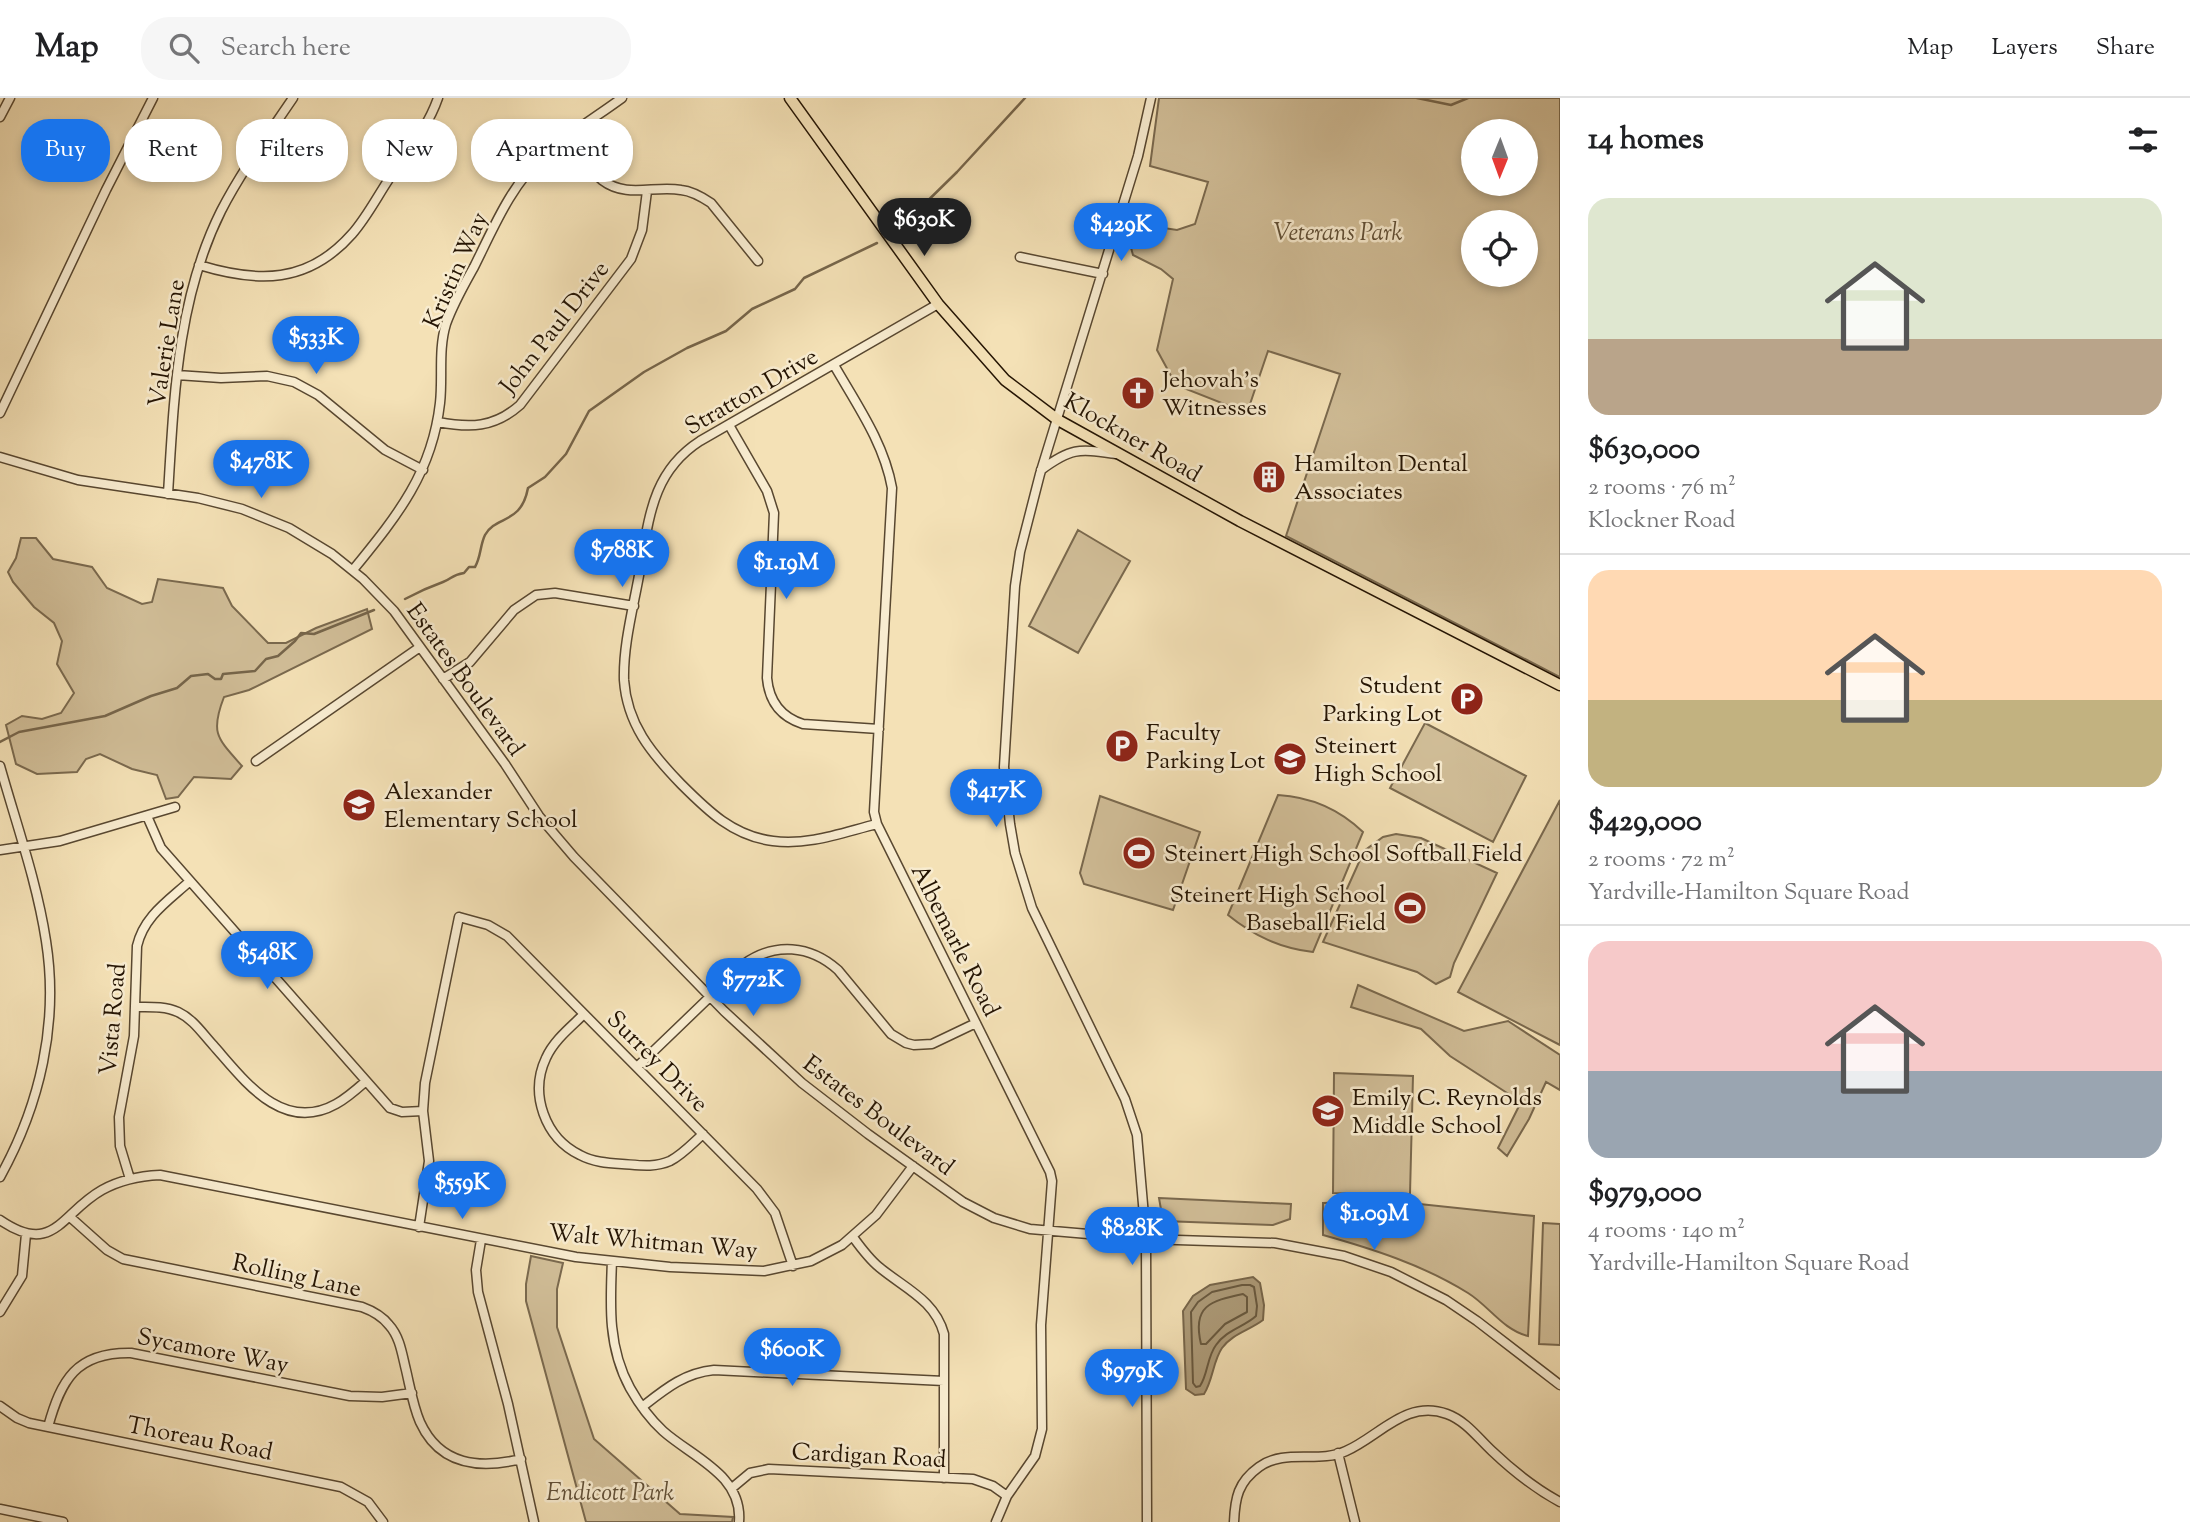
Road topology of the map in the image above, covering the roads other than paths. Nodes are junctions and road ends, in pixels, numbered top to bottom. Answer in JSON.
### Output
{"nodes":[{"id":1,"x":10,"y":98,"type":"edge"},
{"id":2,"x":153,"y":98,"type":"edge"},
{"id":3,"x":293,"y":98,"type":"edge"},
{"id":4,"x":438,"y":98,"type":"edge"},
{"id":5,"x":622,"y":98,"type":"edge"},
{"id":6,"x":790,"y":98,"type":"edge"},
{"id":7,"x":1151,"y":98,"type":"edge"},
{"id":8,"x":0,"y":117,"type":"edge"},
{"id":9,"x":593,"y":119,"type":"edge"},
{"id":10,"x":521,"y":182,"type":"edge"},
{"id":11,"x":606,"y":182,"type":"edge"},
{"id":12,"x":648,"y":191,"type":"junction"},
{"id":13,"x":1020,"y":257,"type":"dead end"},
{"id":14,"x":758,"y":261,"type":"dead end"},
{"id":15,"x":199,"y":265,"type":"junction"},
{"id":16,"x":1103,"y":274,"type":"junction"},
{"id":17,"x":938,"y":304,"type":"junction"},
{"id":18,"x":834,"y":365,"type":"junction"},
{"id":19,"x":177,"y":374,"type":"junction"},
{"id":20,"x":0,"y":413,"type":"edge"},
{"id":21,"x":1058,"y":420,"type":"junction"},
{"id":22,"x":438,"y":422,"type":"junction"},
{"id":23,"x":729,"y":425,"type":"junction"},
{"id":24,"x":0,"y":453,"type":"edge"},
{"id":25,"x":1120,"y":454,"type":"junction"},
{"id":26,"x":423,"y":470,"type":"junction"},
{"id":27,"x":1041,"y":470,"type":"junction"},
{"id":28,"x":168,"y":494,"type":"junction"},
{"id":29,"x":353,"y":570,"type":"junction"},
{"id":30,"x":634,"y":606,"type":"junction"},
{"id":31,"x":420,"y":647,"type":"junction"},
{"id":32,"x":443,"y":679,"type":"junction"},
{"id":33,"x":1560,"y":685,"type":"edge"},
{"id":34,"x":879,"y":729,"type":"junction"},
{"id":35,"x":256,"y":761,"type":"dead end"},
{"id":36,"x":0,"y":766,"type":"edge"},
{"id":37,"x":175,"y":807,"type":"dead end"},
{"id":38,"x":147,"y":816,"type":"junction"},
{"id":39,"x":877,"y":824,"type":"junction"},
{"id":40,"x":23,"y":849,"type":"junction"},
{"id":41,"x":0,"y":850,"type":"edge"},
{"id":42,"x":190,"y":881,"type":"junction"},
{"id":43,"x":710,"y":997,"type":"junction"},
{"id":44,"x":136,"y":1007,"type":"junction"},
{"id":45,"x":584,"y":1014,"type":"junction"},
{"id":46,"x":976,"y":1023,"type":"junction"},
{"id":47,"x":637,"y":1067,"type":"junction"},
{"id":48,"x":366,"y":1081,"type":"junction"},
{"id":49,"x":424,"y":1111,"type":"junction"},
{"id":50,"x":703,"y":1134,"type":"junction"},
{"id":51,"x":913,"y":1166,"type":"junction"},
{"id":52,"x":0,"y":1177,"type":"edge"},
{"id":53,"x":130,"y":1179,"type":"junction"},
{"id":54,"x":69,"y":1217,"type":"junction"},
{"id":55,"x":0,"y":1220,"type":"edge"},
{"id":56,"x":419,"y":1227,"type":"junction"},
{"id":57,"x":1049,"y":1231,"type":"junction"},
{"id":58,"x":26,"y":1234,"type":"junction"},
{"id":59,"x":853,"y":1237,"type":"junction"},
{"id":60,"x":1146,"y":1239,"type":"junction"},
{"id":61,"x":481,"y":1240,"type":"junction"},
{"id":62,"x":612,"y":1261,"type":"junction"},
{"id":63,"x":793,"y":1266,"type":"junction"},
{"id":64,"x":0,"y":1312,"type":"edge"},
{"id":65,"x":944,"y":1381,"type":"junction"},
{"id":66,"x":1560,"y":1385,"type":"edge"},
{"id":67,"x":412,"y":1393,"type":"junction"},
{"id":68,"x":0,"y":1406,"type":"edge"},
{"id":69,"x":642,"y":1407,"type":"junction"},
{"id":70,"x":48,"y":1427,"type":"junction"},
{"id":71,"x":1338,"y":1453,"type":"junction"},
{"id":72,"x":521,"y":1459,"type":"junction"},
{"id":73,"x":944,"y":1478,"type":"junction"},
{"id":74,"x":732,"y":1488,"type":"junction"},
{"id":75,"x":1007,"y":1496,"type":"junction"},
{"id":76,"x":1560,"y":1502,"type":"edge"},
{"id":77,"x":0,"y":1509,"type":"edge"},
{"id":78,"x":63,"y":1522,"type":"edge"},
{"id":79,"x":383,"y":1522,"type":"edge"},
{"id":80,"x":534,"y":1522,"type":"edge"},
{"id":81,"x":739,"y":1522,"type":"edge"},
{"id":82,"x":996,"y":1522,"type":"edge"},
{"id":83,"x":1147,"y":1522,"type":"edge"},
{"id":84,"x":1234,"y":1522,"type":"edge"},
{"id":85,"x":1355,"y":1522,"type":"edge"}],
"edges":[{"from":1,"to":8,"type":"street"},
{"from":2,"to":20,"type":"street"},
{"from":3,"to":15,"type":"street","name":"Valerie Lane"},
{"from":4,"to":15,"type":"street"},
{"from":5,"to":9,"type":"street","name":"Kristin Way"},
{"from":6,"to":17,"type":"main road","name":"Klockner Road"},
{"from":7,"to":16,"type":"street"},
{"from":10,"to":22,"type":"street","name":"Kristin Way"},
{"from":11,"to":12,"type":"street"},
{"from":12,"to":14,"type":"street"},
{"from":12,"to":22,"type":"street","name":"John Paul Drive"},
{"from":13,"to":16,"type":"street"},
{"from":15,"to":19,"type":"street","name":"Valerie Lane"},
{"from":16,"to":21,"type":"street"},
{"from":17,"to":18,"type":"street","name":"Stratton Drive"},
{"from":17,"to":21,"type":"main road","name":"Klockner Road"},
{"from":18,"to":23,"type":"street","name":"Stratton Drive"},
{"from":18,"to":34,"type":"street","name":"Albemarle Road"},
{"from":19,"to":26,"type":"street"},
{"from":19,"to":28,"type":"street","name":"Valerie Lane"},
{"from":21,"to":25,"type":"main road","name":"Klockner Road"},
{"from":21,"to":27,"type":"street"},
{"from":22,"to":26,"type":"street","name":"Kristin Way"},
{"from":23,"to":30,"type":"street","name":"Stratton Drive"},
{"from":23,"to":34,"type":"street"},
{"from":24,"to":28,"type":"street","name":"Estates Boulevard"},
{"from":25,"to":27,"type":"street"},
{"from":25,"to":33,"type":"main road","name":"Klockner Road"},
{"from":26,"to":29,"type":"street","name":"Kristin Way"},
{"from":27,"to":60,"type":"street"},
{"from":28,"to":29,"type":"street","name":"Estates Boulevard"},
{"from":29,"to":31,"type":"street","name":"Estates Boulevard"},
{"from":30,"to":32,"type":"street"},
{"from":30,"to":39,"type":"street","name":"Stratton Drive"},
{"from":31,"to":32,"type":"street","name":"Estates Boulevard"},
{"from":31,"to":35,"type":"street"},
{"from":32,"to":43,"type":"street","name":"Estates Boulevard"},
{"from":34,"to":39,"type":"street","name":"Albemarle Road"},
{"from":36,"to":40,"type":"street"},
{"from":37,"to":38,"type":"street"},
{"from":38,"to":40,"type":"street"},
{"from":38,"to":42,"type":"street"},
{"from":39,"to":46,"type":"street","name":"Albemarle Road"},
{"from":40,"to":41,"type":"street"},
{"from":40,"to":52,"type":"street"},
{"from":42,"to":44,"type":"street","name":"Vista Road"},
{"from":42,"to":48,"type":"street"},
{"from":43,"to":46,"type":"street"},
{"from":43,"to":47,"type":"street"},
{"from":43,"to":51,"type":"street","name":"Estates Boulevard"},
{"from":44,"to":48,"type":"street"},
{"from":44,"to":53,"type":"street","name":"Vista Road"},
{"from":45,"to":47,"type":"street","name":"Surrey Drive"},
{"from":45,"to":49,"type":"street","name":"Surrey Drive"},
{"from":45,"to":50,"type":"street"},
{"from":46,"to":57,"type":"street","name":"Albemarle Road"},
{"from":47,"to":50,"type":"street","name":"Surrey Drive"},
{"from":48,"to":49,"type":"street"},
{"from":49,"to":56,"type":"street"},
{"from":50,"to":63,"type":"street","name":"Surrey Drive"},
{"from":51,"to":57,"type":"street","name":"Estates Boulevard"},
{"from":51,"to":59,"type":"street","name":"Walt Whitman Way"},
{"from":53,"to":54,"type":"street","name":"Walt Whitman Way"},
{"from":53,"to":56,"type":"street","name":"Walt Whitman Way"},
{"from":54,"to":58,"type":"street","name":"Walt Whitman Way"},
{"from":54,"to":67,"type":"street","name":"Rolling Lane"},
{"from":55,"to":58,"type":"street"},
{"from":56,"to":61,"type":"street","name":"Walt Whitman Way"},
{"from":57,"to":60,"type":"street","name":"Estates Boulevard"},
{"from":57,"to":75,"type":"street","name":"Albemarle Road"},
{"from":58,"to":64,"type":"street"},
{"from":59,"to":63,"type":"street","name":"Walt Whitman Way"},
{"from":59,"to":65,"type":"street"},
{"from":60,"to":66,"type":"street","name":"Estates Boulevard"},
{"from":60,"to":83,"type":"street"},
{"from":61,"to":62,"type":"street","name":"Walt Whitman Way"},
{"from":61,"to":72,"type":"street"},
{"from":62,"to":63,"type":"street","name":"Walt Whitman Way"},
{"from":62,"to":69,"type":"street"},
{"from":65,"to":69,"type":"street"},
{"from":65,"to":73,"type":"street"},
{"from":67,"to":70,"type":"street","name":"Sycamore Way"},
{"from":67,"to":72,"type":"street","name":"Rolling Lane"},
{"from":68,"to":70,"type":"street","name":"Thoreau Road"},
{"from":69,"to":74,"type":"street"},
{"from":70,"to":79,"type":"street","name":"Thoreau Road"},
{"from":71,"to":76,"type":"street"},
{"from":71,"to":84,"type":"street"},
{"from":71,"to":85,"type":"street"},
{"from":72,"to":80,"type":"street"},
{"from":73,"to":74,"type":"street","name":"Cardigan Road"},
{"from":73,"to":75,"type":"street","name":"Cardigan Road"},
{"from":74,"to":81,"type":"street"},
{"from":75,"to":82,"type":"street","name":"Albemarle Road"},
{"from":77,"to":78,"type":"street"}]}
